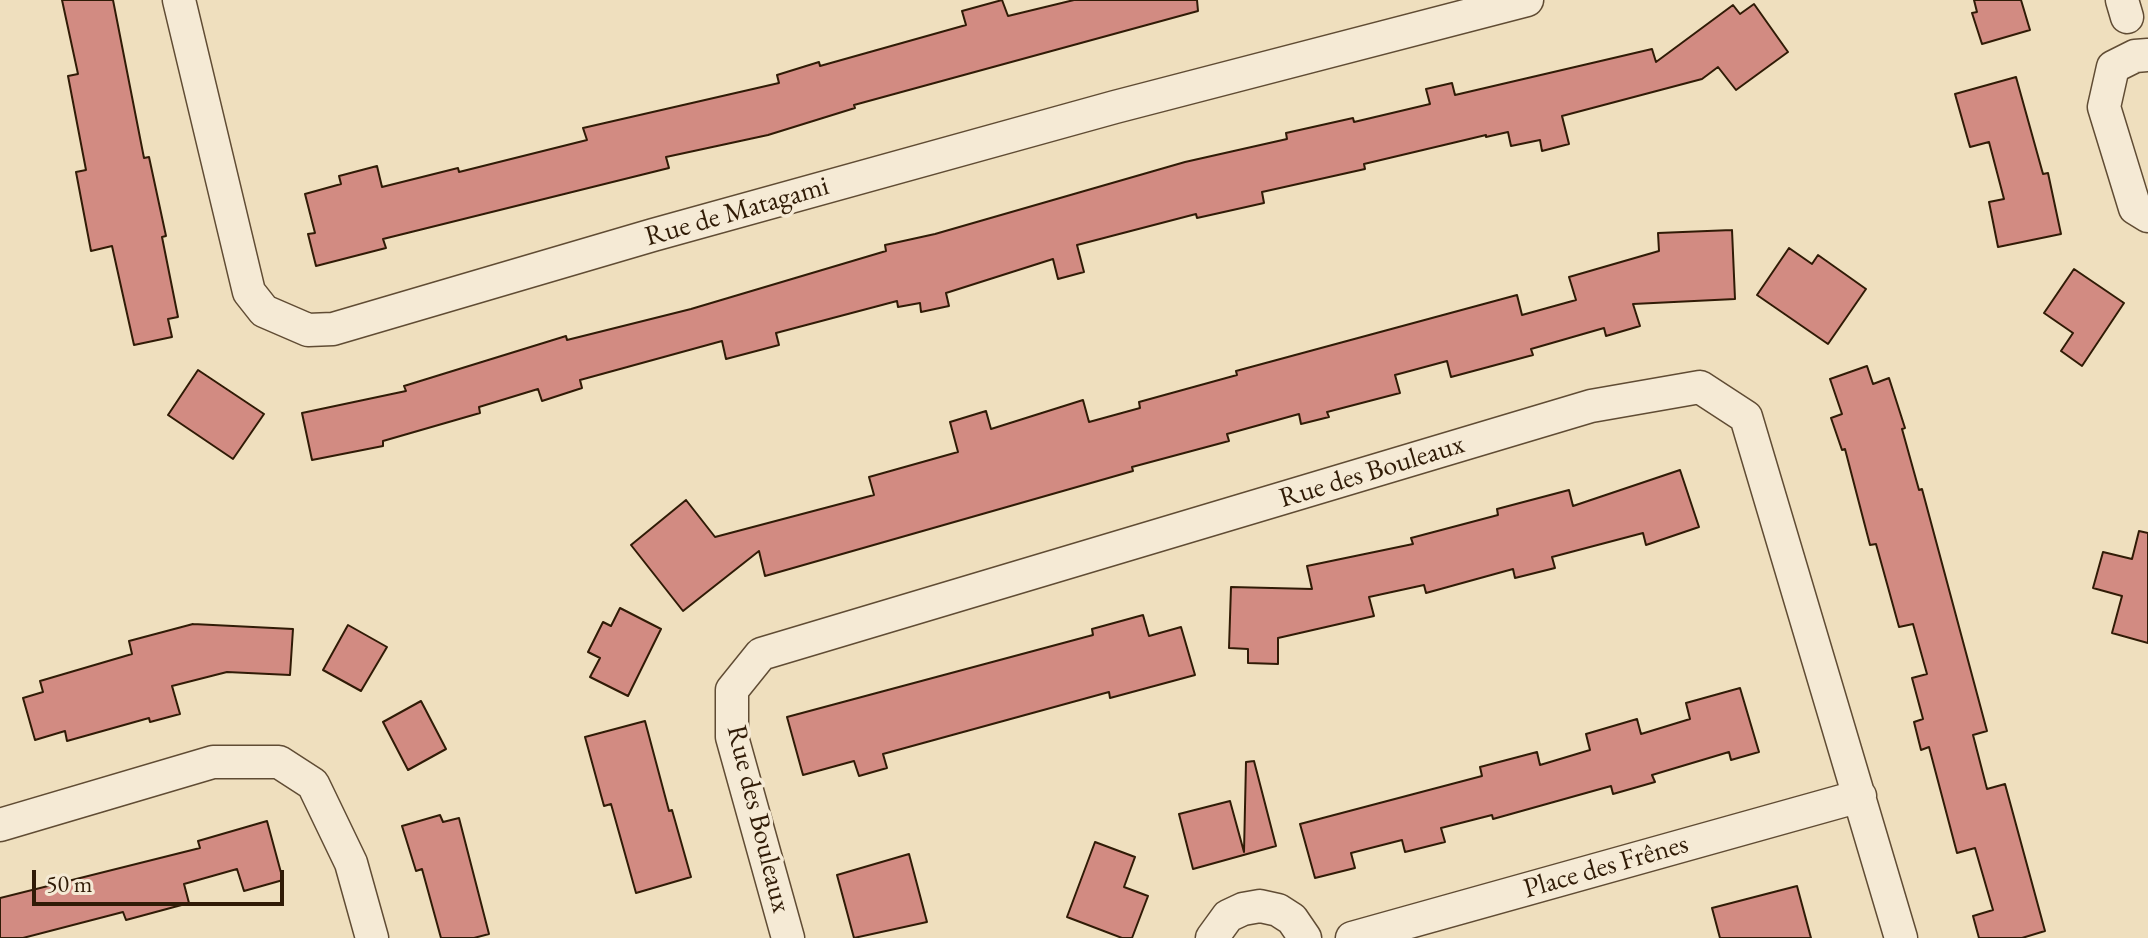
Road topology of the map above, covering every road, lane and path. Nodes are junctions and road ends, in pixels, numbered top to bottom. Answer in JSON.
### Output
{"nodes":[{"id":1,"x":179,"y":0,"type":"edge"},
{"id":2,"x":1527,"y":0,"type":"edge"},
{"id":3,"x":2148,"y":55,"type":"edge"},
{"id":4,"x":2148,"y":216,"type":"edge"},
{"id":5,"x":1860,"y":796,"type":"junction"},
{"id":6,"x":0,"y":825,"type":"edge"},
{"id":7,"x":372,"y":938,"type":"edge"},
{"id":8,"x":788,"y":938,"type":"edge"},
{"id":9,"x":1212,"y":938,"type":"edge"},
{"id":10,"x":1305,"y":938,"type":"edge"},
{"id":11,"x":1352,"y":938,"type":"edge"},
{"id":12,"x":1901,"y":938,"type":"edge"}],
"edges":[{"from":1,"to":2,"type":"street","name":"Rue de Matagami"},
{"from":3,"to":4,"type":"street"},
{"from":5,"to":8,"type":"street","name":"Rue des Bouleaux"},
{"from":5,"to":11,"type":"street","name":"Place des Frênes"},
{"from":5,"to":12,"type":"street","name":"Rue des Bouleaux"},
{"from":6,"to":7,"type":"street"},
{"from":9,"to":10,"type":"street"}]}
